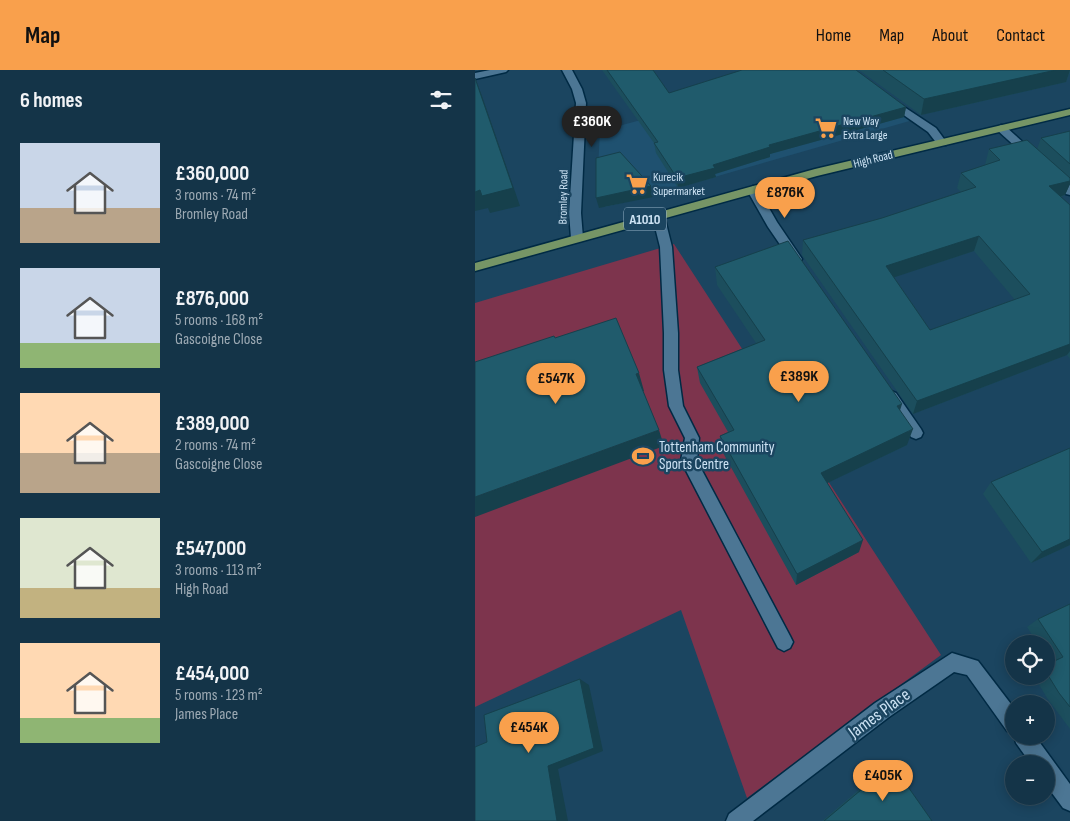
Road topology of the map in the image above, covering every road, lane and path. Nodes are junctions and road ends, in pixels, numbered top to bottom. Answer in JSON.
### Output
{"nodes":[{"id":1,"x":503,"y":70,"type":"edge"},
{"id":2,"x":567,"y":70,"type":"edge"},
{"id":3,"x":475,"y":76,"type":"edge"},
{"id":4,"x":877,"y":91,"type":"edge"},
{"id":5,"x":1070,"y":112,"type":"edge"},
{"id":6,"x":1001,"y":128,"type":"junction"},
{"id":7,"x":942,"y":142,"type":"junction"},
{"id":8,"x":753,"y":190,"type":"junction"},
{"id":9,"x":1070,"y":191,"type":"edge"},
{"id":10,"x":658,"y":215,"type":"junction"},
{"id":11,"x":577,"y":238,"type":"junction"},
{"id":12,"x":475,"y":267,"type":"edge"},
{"id":13,"x":803,"y":269,"type":"edge"},
{"id":14,"x":883,"y":386,"type":"edge"},
{"id":15,"x":916,"y":433,"type":"dead end"},
{"id":16,"x":784,"y":642,"type":"dead end"},
{"id":17,"x":1005,"y":712,"type":"edge"},
{"id":18,"x":1055,"y":780,"type":"edge"},
{"id":19,"x":1070,"y":801,"type":"edge"},
{"id":20,"x":736,"y":821,"type":"edge"}],
"edges":[{"from":1,"to":3,"type":"street"},
{"from":2,"to":11,"type":"street","name":"Bromley Road"},
{"from":4,"to":7,"type":"street"},
{"from":5,"to":6,"type":"main road","name":"High Road","number":"A1010"},
{"from":6,"to":7,"type":"main road","name":"High Road","number":"A1010"},
{"from":6,"to":9,"type":"street"},
{"from":7,"to":8,"type":"main road","name":"High Road","number":"A1010"},
{"from":8,"to":10,"type":"main road","name":"High Road","number":"A1010"},
{"from":8,"to":13,"type":"street"},
{"from":10,"to":11,"type":"main road","name":"High Road","number":"A1010"},
{"from":10,"to":16,"type":"street"},
{"from":11,"to":12,"type":"main road","name":"High Road","number":"A1010"},
{"from":14,"to":15,"type":"street"},
{"from":17,"to":20,"type":"street","name":"James Place"},
{"from":18,"to":19,"type":"street"}]}
